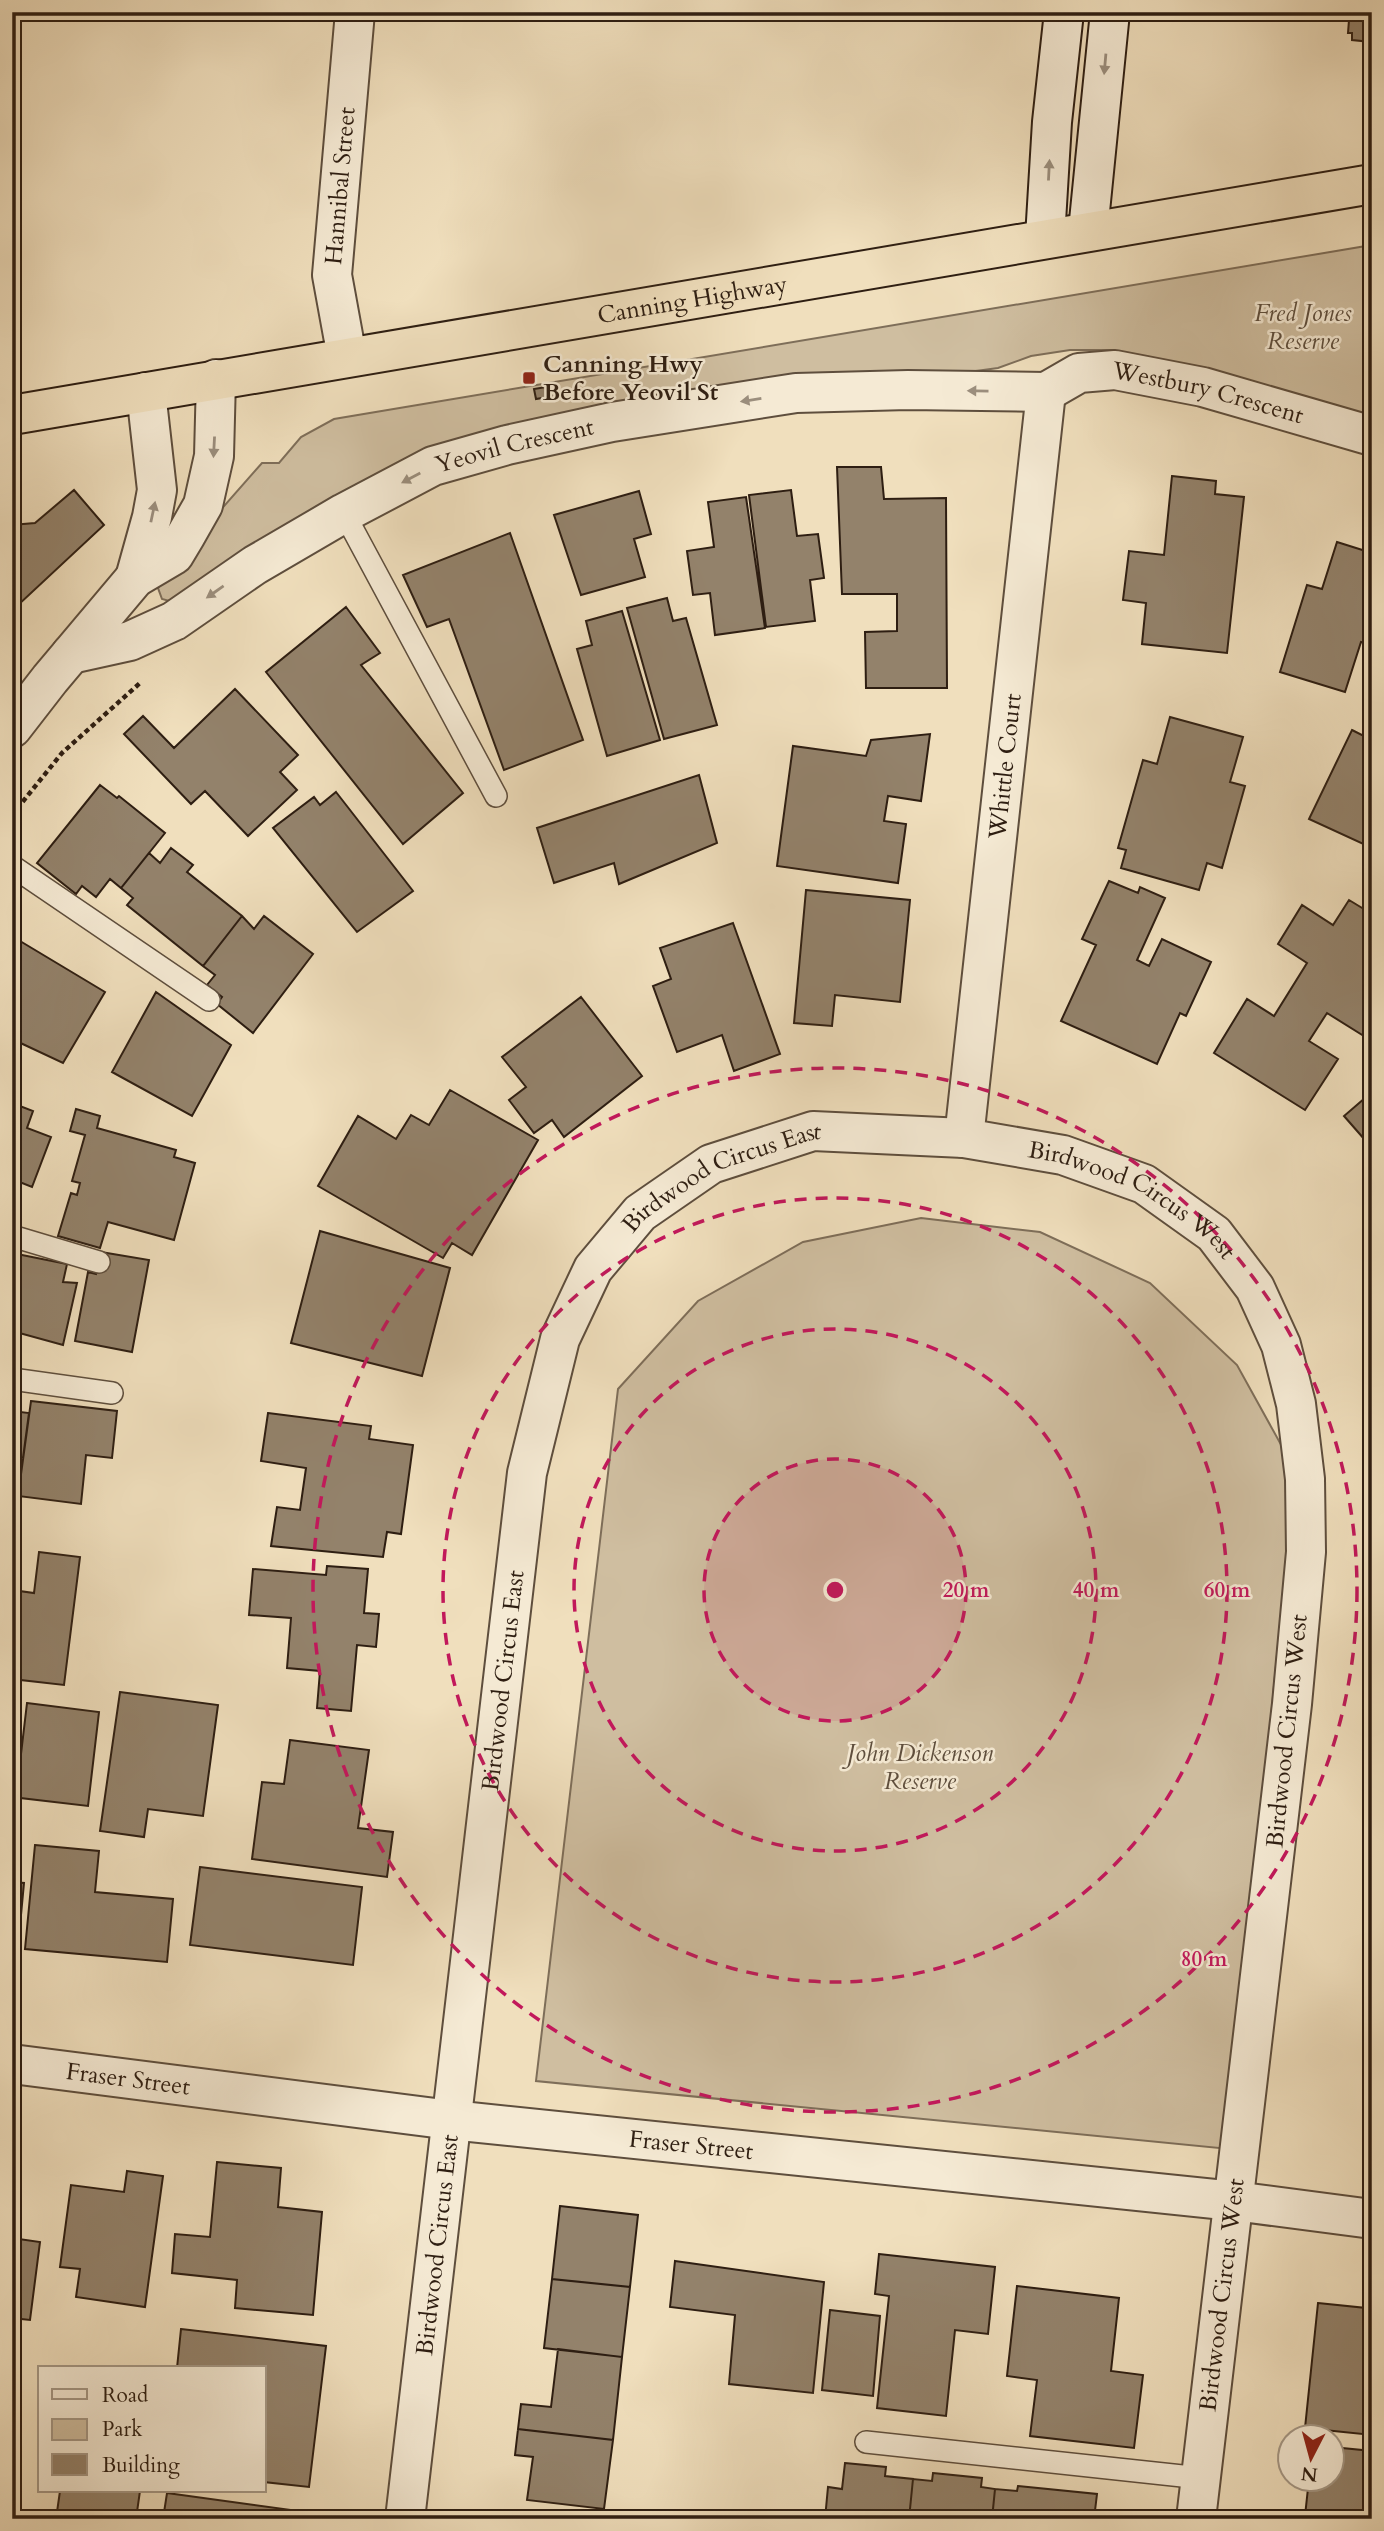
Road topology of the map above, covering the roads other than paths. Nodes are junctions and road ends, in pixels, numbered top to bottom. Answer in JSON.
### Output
{"nodes":[{"id":1,"x":355,"y":12,"type":"edge"},
{"id":2,"x":1064,"y":12,"type":"edge"},
{"id":3,"x":1110,"y":12,"type":"edge"},
{"id":4,"x":1372,"y":184,"type":"edge"},
{"id":5,"x":1088,"y":231,"type":"junction"},
{"id":6,"x":1045,"y":239,"type":"junction"},
{"id":7,"x":347,"y":357,"type":"junction"},
{"id":8,"x":216,"y":379,"type":"junction"},
{"id":9,"x":146,"y":392,"type":"junction"},
{"id":10,"x":1046,"y":392,"type":"junction"},
{"id":11,"x":12,"y":415,"type":"edge"},
{"id":12,"x":1372,"y":436,"type":"edge"},
{"id":13,"x":344,"y":513,"type":"junction"},
{"id":14,"x":135,"y":578,"type":"junction"},
{"id":15,"x":71,"y":654,"type":"junction"},
{"id":16,"x":12,"y":728,"type":"edge"},
{"id":17,"x":496,"y":796,"type":"dead end"},
{"id":18,"x":12,"y":866,"type":"edge"},
{"id":19,"x":209,"y":1000,"type":"dead end"},
{"id":20,"x":964,"y":1138,"type":"junction"},
{"id":21,"x":12,"y":1236,"type":"edge"},
{"id":22,"x":99,"y":1262,"type":"dead end"},
{"id":23,"x":12,"y":1379,"type":"edge"},
{"id":24,"x":112,"y":1393,"type":"dead end"},
{"id":25,"x":12,"y":2064,"type":"edge"},
{"id":26,"x":452,"y":2120,"type":"junction"},
{"id":27,"x":1234,"y":2201,"type":"junction"},
{"id":28,"x":1372,"y":2218,"type":"edge"},
{"id":29,"x":866,"y":2442,"type":"dead end"},
{"id":30,"x":1201,"y":2478,"type":"junction"},
{"id":31,"x":405,"y":2519,"type":"edge"},
{"id":32,"x":1196,"y":2519,"type":"edge"}],
"edges":[{"from":1,"to":7,"type":"street","name":"Hannibal Street"},
{"from":6,"to":2,"type":"street","one_way":true},
{"from":3,"to":5,"type":"street","one_way":true},
{"from":4,"to":5,"type":"highway","name":"Canning Highway"},
{"from":5,"to":6,"type":"highway","name":"Canning Highway"},
{"from":6,"to":7,"type":"highway","name":"Canning Highway"},
{"from":7,"to":8,"type":"highway","name":"Canning Highway"},
{"from":8,"to":9,"type":"highway","name":"Canning Highway"},
{"from":8,"to":14,"type":"street","one_way":true},
{"from":9,"to":11,"type":"highway","name":"Canning Highway"},
{"from":14,"to":9,"type":"street","one_way":true},
{"from":10,"to":12,"type":"street","name":"Westbury Crescent"},
{"from":10,"to":13,"type":"street","name":"Yeovil Crescent","one_way":true},
{"from":10,"to":20,"type":"street","name":"Whittle Court"},
{"from":13,"to":15,"type":"street","name":"Yeovil Crescent","one_way":true},
{"from":13,"to":17,"type":"lane"},
{"from":14,"to":15,"type":"street"},
{"from":15,"to":16,"type":"street"},
{"from":18,"to":19,"type":"lane"},
{"from":20,"to":26,"type":"street","name":"Birdwood Circus East"},
{"from":20,"to":27,"type":"street","name":"Birdwood Circus West"},
{"from":21,"to":22,"type":"lane"},
{"from":23,"to":24,"type":"lane"},
{"from":25,"to":26,"type":"street","name":"Fraser Street"},
{"from":26,"to":27,"type":"street","name":"Fraser Street"},
{"from":26,"to":31,"type":"street","name":"Birdwood Circus East"},
{"from":27,"to":28,"type":"street","name":"Fraser Street"},
{"from":27,"to":30,"type":"street","name":"Birdwood Circus West"},
{"from":29,"to":30,"type":"lane"},
{"from":30,"to":32,"type":"street","name":"Birdwood Circus West"}]}
